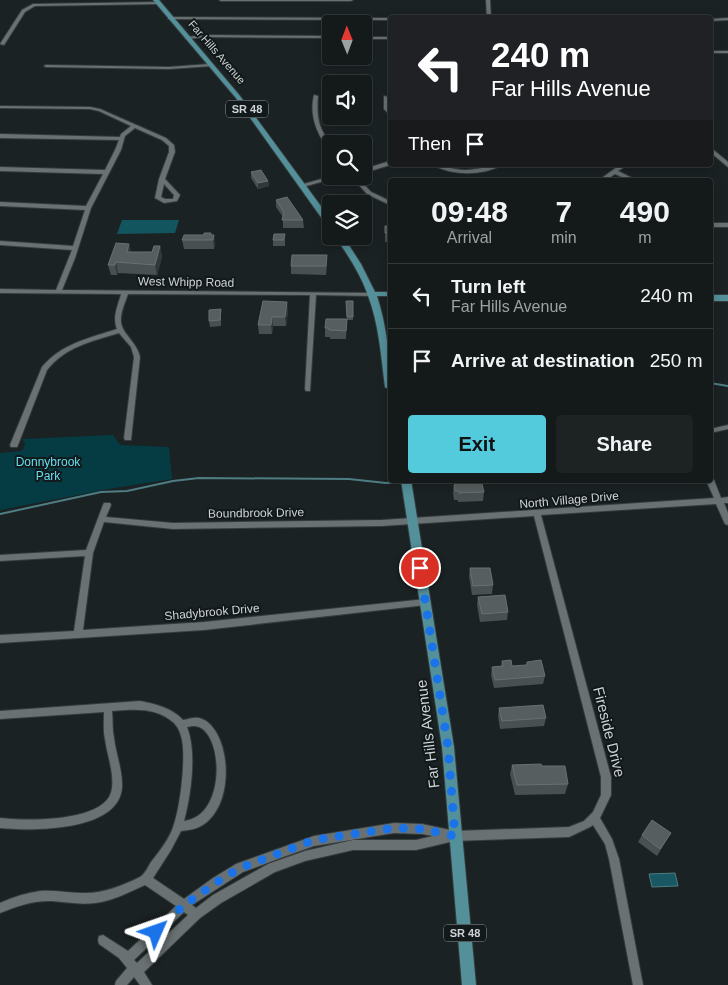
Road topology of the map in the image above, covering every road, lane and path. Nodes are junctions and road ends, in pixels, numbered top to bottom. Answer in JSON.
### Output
{"nodes":[{"id":1,"x":221,"y":0,"type":"edge"},
{"id":2,"x":351,"y":0,"type":"edge"},
{"id":3,"x":488,"y":0,"type":"edge"},
{"id":4,"x":157,"y":2,"type":"edge"},
{"id":5,"x":489,"y":15,"type":"edge"},
{"id":6,"x":170,"y":18,"type":"junction"},
{"id":7,"x":388,"y":19,"type":"edge"},
{"id":8,"x":728,"y":19,"type":"edge"},
{"id":9,"x":713,"y":20,"type":"edge"},
{"id":10,"x":322,"y":37,"type":"edge"},
{"id":11,"x":187,"y":38,"type":"junction"},
{"id":12,"x":372,"y":38,"type":"edge"},
{"id":13,"x":388,"y":38,"type":"edge"},
{"id":14,"x":2,"y":44,"type":"dead end"},
{"id":15,"x":713,"y":52,"type":"edge"},
{"id":16,"x":728,"y":52,"type":"edge"},
{"id":17,"x":210,"y":65,"type":"junction"},
{"id":18,"x":46,"y":66,"type":"dead end"},
{"id":19,"x":316,"y":96,"type":"dead end"},
{"id":20,"x":386,"y":97,"type":"dead end"},
{"id":21,"x":0,"y":107,"type":"edge"},
{"id":22,"x":388,"y":112,"type":"edge"},
{"id":23,"x":134,"y":126,"type":"junction"},
{"id":24,"x":0,"y":136,"type":"edge"},
{"id":25,"x":322,"y":136,"type":"edge"},
{"id":26,"x":122,"y":139,"type":"junction"},
{"id":27,"x":713,"y":152,"type":"edge"},
{"id":28,"x":388,"y":164,"type":"edge"},
{"id":29,"x":728,"y":165,"type":"edge"},
{"id":30,"x":441,"y":167,"type":"edge"},
{"id":31,"x":493,"y":167,"type":"edge"},
{"id":32,"x":621,"y":167,"type":"edge"},
{"id":33,"x":0,"y":169,"type":"edge"},
{"id":34,"x":372,"y":169,"type":"edge"},
{"id":35,"x":106,"y":172,"type":"junction"},
{"id":36,"x":615,"y":172,"type":"junction"},
{"id":37,"x":605,"y":178,"type":"edge"},
{"id":38,"x":628,"y":178,"type":"edge"},
{"id":39,"x":162,"y":179,"type":"dead end"},
{"id":40,"x":322,"y":180,"type":"edge"},
{"id":41,"x":303,"y":185,"type":"junction"},
{"id":42,"x":361,"y":185,"type":"edge"},
{"id":43,"x":388,"y":201,"type":"edge"},
{"id":44,"x":0,"y":204,"type":"edge"},
{"id":45,"x":88,"y":208,"type":"junction"},
{"id":46,"x":322,"y":212,"type":"edge"},
{"id":47,"x":713,"y":225,"type":"edge"},
{"id":48,"x":728,"y":226,"type":"edge"},
{"id":49,"x":0,"y":243,"type":"edge"},
{"id":50,"x":344,"y":245,"type":"edge"},
{"id":51,"x":75,"y":248,"type":"junction"},
{"id":52,"x":0,"y":292,"type":"edge"},
{"id":53,"x":58,"y":292,"type":"junction"},
{"id":54,"x":125,"y":292,"type":"junction"},
{"id":55,"x":313,"y":294,"type":"junction"},
{"id":56,"x":372,"y":294,"type":"junction"},
{"id":57,"x":388,"y":294,"type":"edge"},
{"id":58,"x":713,"y":298,"type":"edge"},
{"id":59,"x":728,"y":298,"type":"edge"},
{"id":60,"x":121,"y":330,"type":"junction"},
{"id":61,"x":388,"y":375,"type":"edge"},
{"id":62,"x":308,"y":389,"type":"dead end"},
{"id":63,"x":728,"y":427,"type":"edge"},
{"id":64,"x":713,"y":430,"type":"edge"},
{"id":65,"x":128,"y":438,"type":"dead end"},
{"id":66,"x":14,"y":444,"type":"dead end"},
{"id":67,"x":407,"y":483,"type":"edge"},
{"id":68,"x":711,"y":483,"type":"edge"},
{"id":69,"x":728,"y":500,"type":"edge"},
{"id":70,"x":718,"y":501,"type":"junction"},
{"id":71,"x":106,"y":505,"type":"dead end"},
{"id":72,"x":537,"y":514,"type":"junction"},
{"id":73,"x":101,"y":519,"type":"junction"},
{"id":74,"x":412,"y":522,"type":"junction"},
{"id":75,"x":728,"y":522,"type":"edge"},
{"id":76,"x":89,"y":553,"type":"junction"},
{"id":77,"x":0,"y":558,"type":"edge"},
{"id":78,"x":426,"y":602,"type":"junction"},
{"id":79,"x":78,"y":634,"type":"junction"},
{"id":80,"x":0,"y":639,"type":"edge"},
{"id":81,"x":108,"y":707,"type":"junction"},
{"id":82,"x":0,"y":715,"type":"edge"},
{"id":83,"x":181,"y":725,"type":"junction"},
{"id":84,"x":594,"y":818,"type":"junction"},
{"id":85,"x":0,"y":824,"type":"edge"},
{"id":86,"x":178,"y":827,"type":"junction"},
{"id":87,"x":455,"y":836,"type":"junction"},
{"id":88,"x":146,"y":878,"type":"junction"},
{"id":89,"x":184,"y":905,"type":"junction"},
{"id":90,"x":0,"y":908,"type":"edge"},
{"id":91,"x":196,"y":914,"type":"junction"},
{"id":92,"x":103,"y":940,"type":"dead end"},
{"id":93,"x":127,"y":959,"type":"junction"},
{"id":94,"x":136,"y":969,"type":"junction"},
{"id":95,"x":120,"y":985,"type":"edge"},
{"id":96,"x":147,"y":985,"type":"edge"},
{"id":97,"x":469,"y":985,"type":"edge"},
{"id":98,"x":638,"y":985,"type":"edge"}],
"edges":[{"from":1,"to":2,"type":"street"},
{"from":3,"to":5,"type":"street"},
{"from":4,"to":6,"type":"main road","name":"Far Hills Avenue","number":"SR 48"},
{"from":4,"to":14,"type":"street"},
{"from":6,"to":7,"type":"street","name":"Far Hills Avenue"},
{"from":6,"to":11,"type":"main road","name":"Far Hills Avenue","number":"SR 48"},
{"from":8,"to":9,"type":"street"},
{"from":10,"to":11,"type":"street"},
{"from":11,"to":17,"type":"main road","name":"Far Hills Avenue","number":"SR 48"},
{"from":12,"to":13,"type":"street"},
{"from":15,"to":16,"type":"street"},
{"from":17,"to":18,"type":"street"},
{"from":17,"to":41,"type":"main road","name":"Far Hills Avenue","number":"SR 48"},
{"from":19,"to":25,"type":"street"},
{"from":20,"to":22,"type":"street"},
{"from":21,"to":23,"type":"street"},
{"from":23,"to":26,"type":"street"},
{"from":23,"to":39,"type":"street"},
{"from":24,"to":26,"type":"street"},
{"from":26,"to":35,"type":"street"},
{"from":27,"to":29,"type":"street"},
{"from":28,"to":34,"type":"street"},
{"from":30,"to":31,"type":"street"},
{"from":32,"to":36,"type":"street"},
{"from":33,"to":35,"type":"street"},
{"from":35,"to":45,"type":"street"},
{"from":36,"to":37,"type":"street"},
{"from":36,"to":38,"type":"street"},
{"from":40,"to":41,"type":"street"},
{"from":41,"to":46,"type":"main road","name":"Far Hills Avenue","number":"SR 48"},
{"from":42,"to":43,"type":"street"},
{"from":44,"to":45,"type":"street"},
{"from":45,"to":51,"type":"street"},
{"from":47,"to":48,"type":"street"},
{"from":49,"to":51,"type":"street"},
{"from":50,"to":56,"type":"main road"},
{"from":51,"to":53,"type":"street"},
{"from":52,"to":53,"type":"street","name":"West Whipp Road"},
{"from":53,"to":54,"type":"street","name":"West Whipp Road"},
{"from":54,"to":55,"type":"street","name":"West Whipp Road"},
{"from":54,"to":60,"type":"street"},
{"from":55,"to":56,"type":"street","name":"West Whipp Road"},
{"from":55,"to":62,"type":"street"},
{"from":56,"to":57,"type":"main road"},
{"from":56,"to":61,"type":"main road"},
{"from":58,"to":59,"type":"main road"},
{"from":60,"to":65,"type":"street"},
{"from":60,"to":66,"type":"street"},
{"from":63,"to":64,"type":"street"},
{"from":67,"to":74,"type":"main road","name":"Far Hills Avenue","number":"SR 48"},
{"from":68,"to":70,"type":"street"},
{"from":69,"to":70,"type":"street","name":"North Village Drive"},
{"from":70,"to":72,"type":"street","name":"North Village Drive"},
{"from":70,"to":75,"type":"street"},
{"from":71,"to":73,"type":"street"},
{"from":72,"to":74,"type":"street","name":"North Village Drive"},
{"from":72,"to":84,"type":"street","name":"Fireside Drive"},
{"from":73,"to":74,"type":"street","name":"Boundbrook Drive"},
{"from":73,"to":76,"type":"street"},
{"from":74,"to":78,"type":"main road","name":"Far Hills Avenue","number":"SR 48"},
{"from":76,"to":77,"type":"street"},
{"from":76,"to":79,"type":"street"},
{"from":78,"to":79,"type":"street","name":"Shadybrook Drive"},
{"from":78,"to":87,"type":"main road","name":"Far Hills Avenue","number":"SR 48"},
{"from":79,"to":80,"type":"street","name":"Shadybrook Drive"},
{"from":81,"to":82,"type":"street"},
{"from":81,"to":83,"type":"street"},
{"from":81,"to":85,"type":"street"},
{"from":83,"to":86,"type":"street"},
{"from":83,"to":86,"type":"street"},
{"from":84,"to":87,"type":"street"},
{"from":84,"to":98,"type":"street"},
{"from":86,"to":88,"type":"street"},
{"from":87,"to":89,"type":"street"},
{"from":87,"to":91,"type":"street"},
{"from":87,"to":97,"type":"main road","name":"Far Hills Avenue","number":"SR 48"},
{"from":88,"to":89,"type":"street"},
{"from":88,"to":90,"type":"street"},
{"from":89,"to":91,"type":"street"},
{"from":89,"to":93,"type":"street"},
{"from":91,"to":94,"type":"street"},
{"from":92,"to":93,"type":"street"},
{"from":93,"to":94,"type":"street"},
{"from":94,"to":95,"type":"street"},
{"from":94,"to":96,"type":"street"}]}
